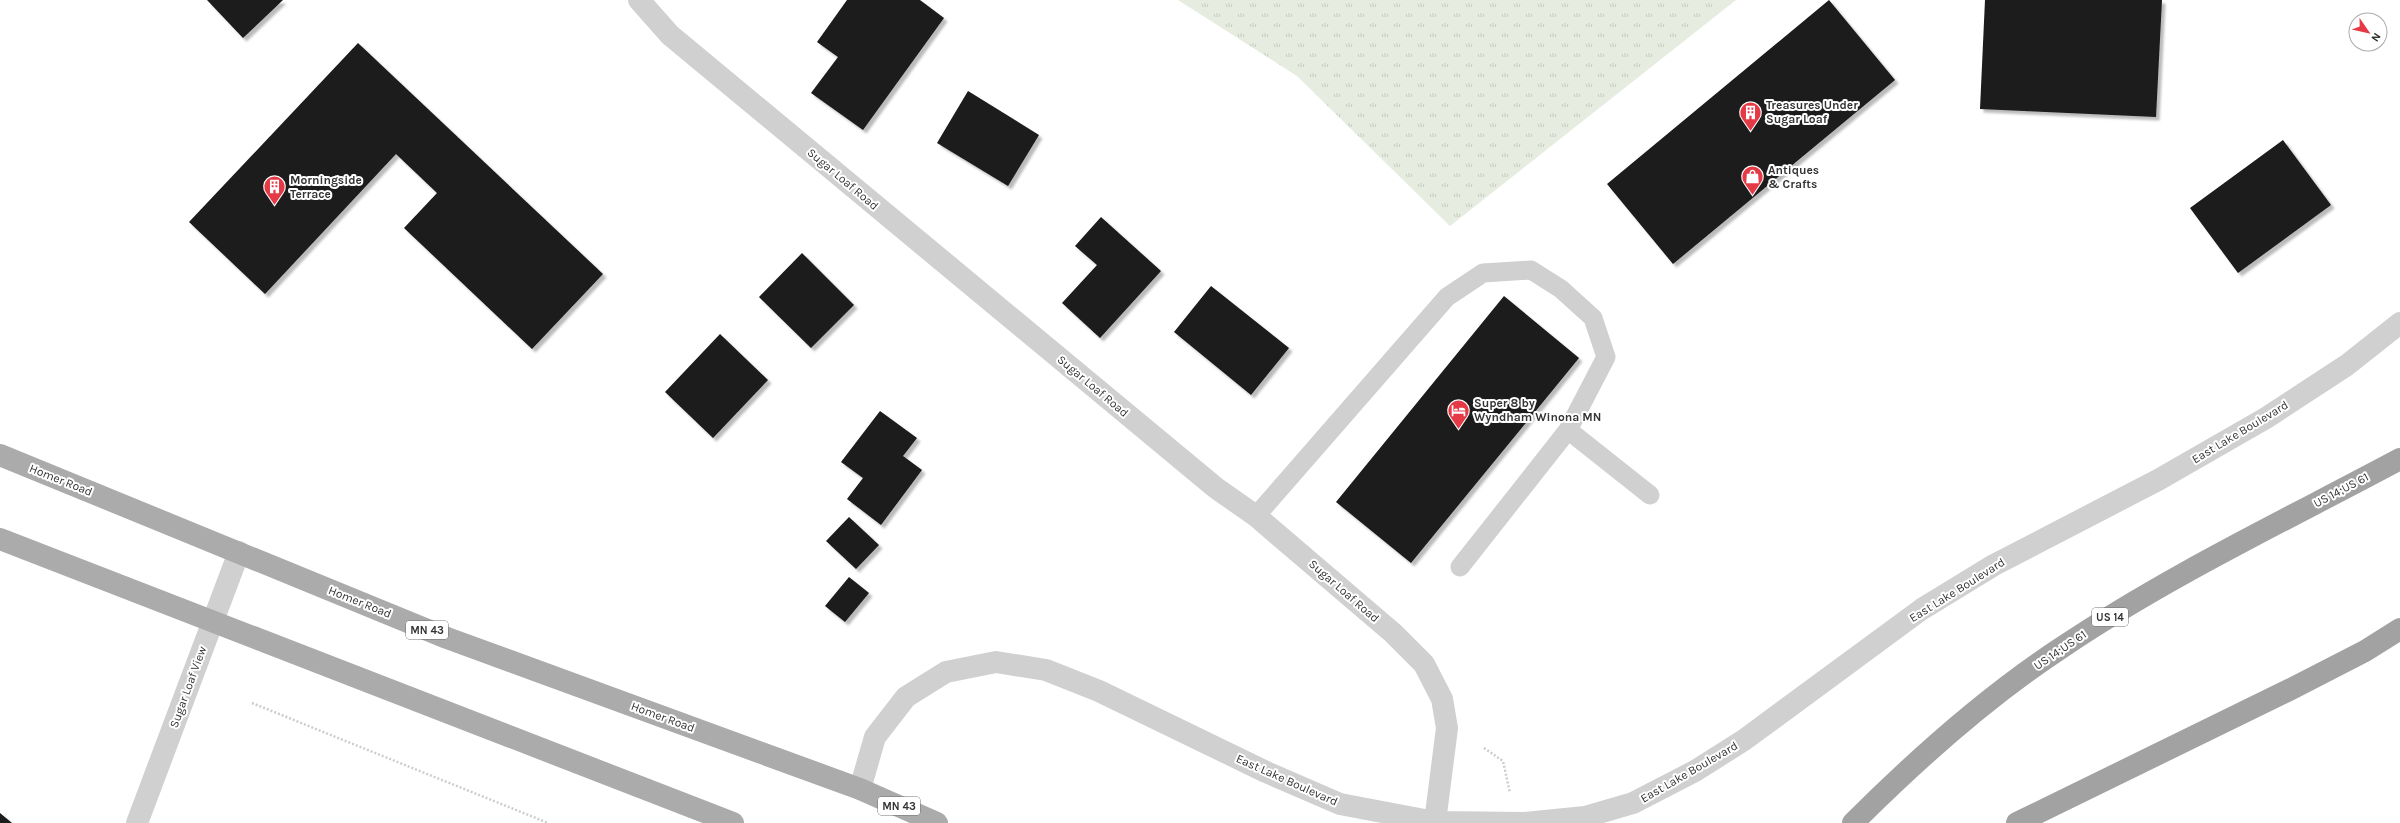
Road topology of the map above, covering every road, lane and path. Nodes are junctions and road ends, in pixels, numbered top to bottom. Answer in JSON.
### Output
{"nodes":[{"id":1,"x":639,"y":0,"type":"edge"},
{"id":2,"x":2400,"y":324,"type":"edge"},
{"id":3,"x":1568,"y":430,"type":"junction"},
{"id":4,"x":0,"y":455,"type":"edge"},
{"id":5,"x":2400,"y":459,"type":"edge"},
{"id":6,"x":1650,"y":495,"type":"dead end"},
{"id":7,"x":1256,"y":516,"type":"junction"},
{"id":8,"x":0,"y":539,"type":"edge"},
{"id":9,"x":239,"y":552,"type":"junction"},
{"id":10,"x":1460,"y":567,"type":"dead end"},
{"id":11,"x":211,"y":622,"type":"junction"},
{"id":12,"x":2400,"y":628,"type":"edge"},
{"id":13,"x":252,"y":703,"type":"dead end"},
{"id":14,"x":1484,"y":748,"type":"dead end"},
{"id":15,"x":1509,"y":784,"type":"dead end"},
{"id":16,"x":860,"y":789,"type":"junction"},
{"id":17,"x":2072,"y":794,"type":"junction"},
{"id":18,"x":1435,"y":822,"type":"junction"},
{"id":19,"x":137,"y":823,"type":"edge"},
{"id":20,"x":548,"y":823,"type":"edge"},
{"id":21,"x":733,"y":823,"type":"edge"},
{"id":22,"x":937,"y":823,"type":"edge"},
{"id":23,"x":1853,"y":823,"type":"edge"},
{"id":24,"x":2017,"y":823,"type":"edge"},
{"id":25,"x":2048,"y":823,"type":"edge"}],
"edges":[{"from":1,"to":7,"type":"street","name":"Sugar Loaf Road"},
{"from":2,"to":18,"type":"street","name":"East Lake Boulevard"},
{"from":3,"to":6,"type":"lane"},
{"from":3,"to":7,"type":"lane"},
{"from":3,"to":10,"type":"lane"},
{"from":4,"to":9,"type":"main road","name":"Homer Road","number":"MN 43"},
{"from":5,"to":23,"type":"highway","name":"US 14;US 61","number":"US 14"},
{"from":7,"to":18,"type":"street","name":"Sugar Loaf Road"},
{"from":8,"to":11,"type":"main road"},
{"from":9,"to":11,"type":"street","name":"Sugar Loaf View"},
{"from":9,"to":16,"type":"main road","name":"Homer Road","number":"MN 43"},
{"from":11,"to":19,"type":"street","name":"Sugar Loaf View"},
{"from":11,"to":21,"type":"main road"},
{"from":12,"to":17,"type":"highway"},
{"from":13,"to":20,"type":"path"},
{"from":14,"to":15,"type":"path"},
{"from":16,"to":18,"type":"street","name":"East Lake Boulevard"},
{"from":16,"to":22,"type":"main road","number":"MN 43"},
{"from":17,"to":24,"type":"highway"},
{"from":17,"to":25,"type":"highway"}]}
